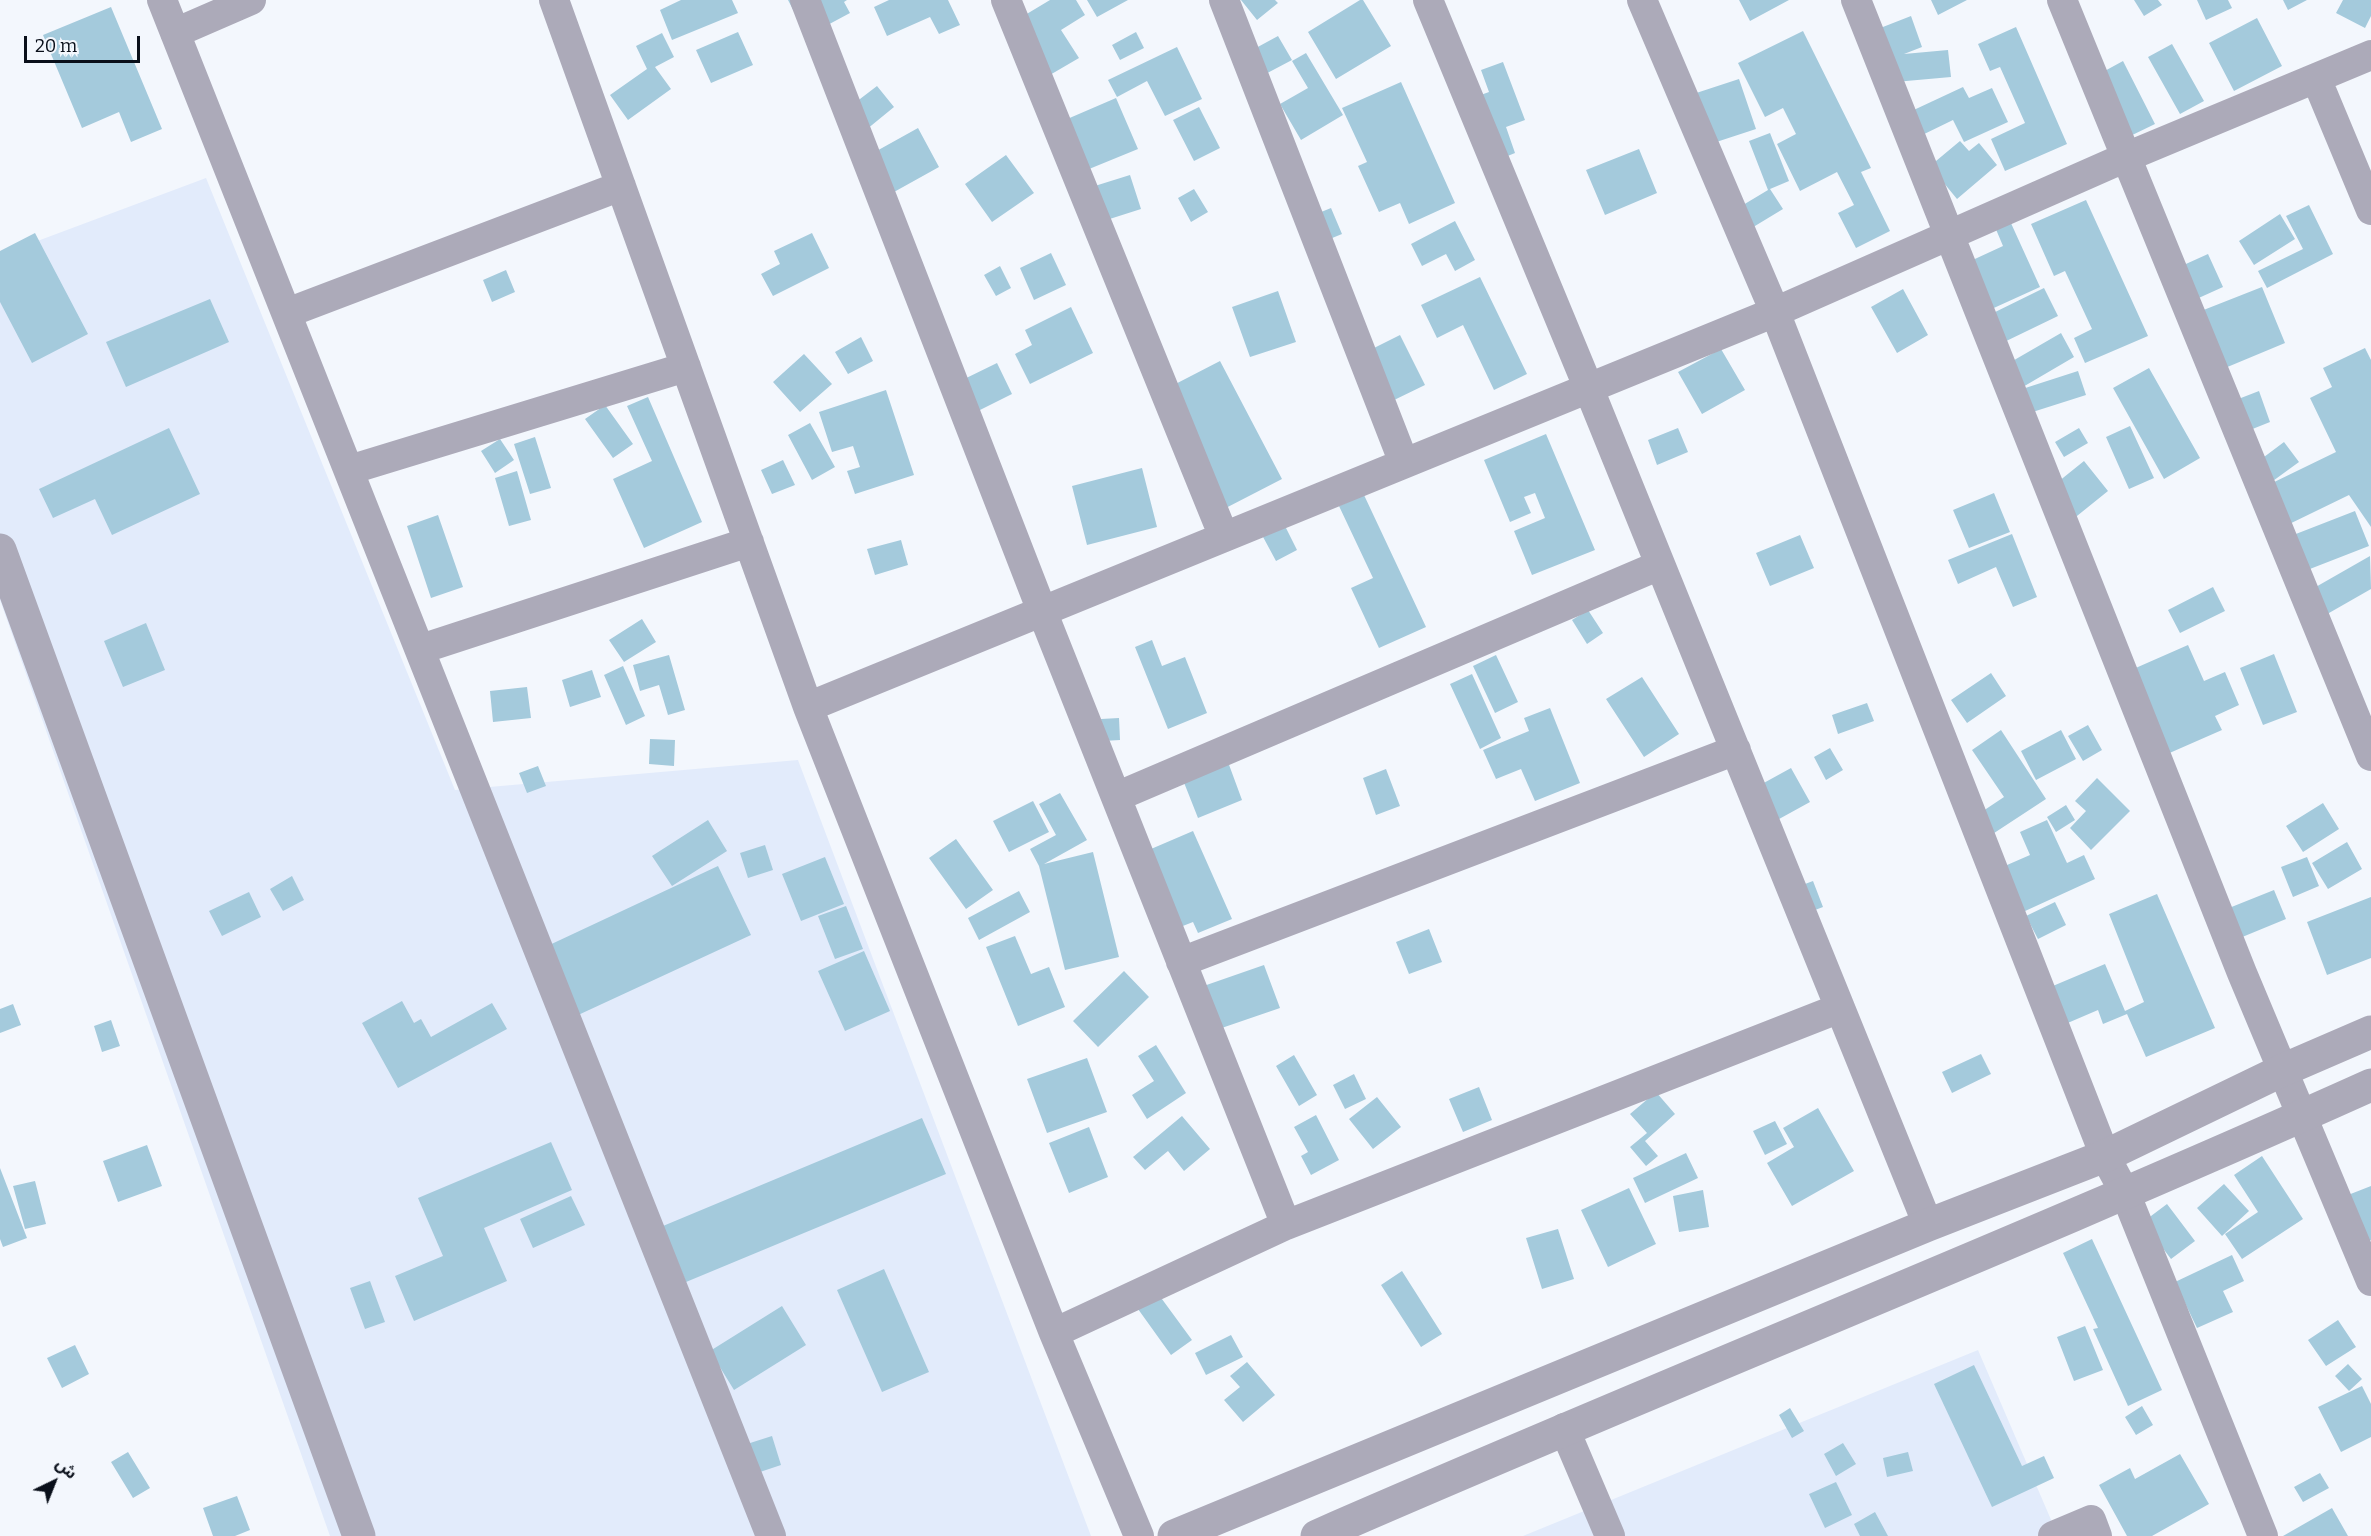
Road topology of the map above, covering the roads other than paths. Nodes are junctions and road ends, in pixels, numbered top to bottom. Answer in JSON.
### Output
{"nodes":[{"id":1,"x":162,"y":0,"type":"edge"},
{"id":2,"x":251,"y":0,"type":"edge"},
{"id":3,"x":554,"y":0,"type":"edge"},
{"id":4,"x":805,"y":0,"type":"edge"},
{"id":5,"x":1006,"y":0,"type":"edge"},
{"id":6,"x":1224,"y":0,"type":"edge"},
{"id":7,"x":1428,"y":0,"type":"edge"},
{"id":8,"x":1642,"y":0,"type":"edge"},
{"id":9,"x":1856,"y":0,"type":"edge"},
{"id":10,"x":2062,"y":0,"type":"edge"},
{"id":11,"x":175,"y":33,"type":"junction"},
{"id":12,"x":2371,"y":55,"type":"edge"},
{"id":13,"x":2316,"y":78,"type":"junction"},
{"id":14,"x":2124,"y":158,"type":"junction"},
{"id":15,"x":621,"y":186,"type":"junction"},
{"id":16,"x":2371,"y":210,"type":"edge"},
{"id":17,"x":1951,"y":234,"type":"junction"},
{"id":18,"x":1775,"y":312,"type":"junction"},
{"id":19,"x":287,"y":313,"type":"junction"},
{"id":20,"x":686,"y":367,"type":"junction"},
{"id":21,"x":1589,"y":389,"type":"junction"},
{"id":22,"x":1404,"y":463,"type":"junction"},
{"id":23,"x":349,"y":470,"type":"junction"},
{"id":24,"x":1224,"y":537,"type":"junction"},
{"id":25,"x":749,"y":542,"type":"junction"},
{"id":26,"x":0,"y":550,"type":"edge"},
{"id":27,"x":1660,"y":566,"type":"junction"},
{"id":28,"x":1042,"y":611,"type":"junction"},
{"id":29,"x":420,"y":649,"type":"junction"},
{"id":30,"x":808,"y":707,"type":"junction"},
{"id":31,"x":1736,"y":750,"type":"junction"},
{"id":32,"x":2371,"y":756,"type":"edge"},
{"id":33,"x":1116,"y":797,"type":"junction"},
{"id":34,"x":1181,"y":962,"type":"junction"},
{"id":35,"x":1840,"y":1008,"type":"junction"},
{"id":36,"x":2371,"y":1032,"type":"edge"},
{"id":37,"x":2283,"y":1070,"type":"junction"},
{"id":38,"x":2371,"y":1085,"type":"edge"},
{"id":39,"x":2304,"y":1115,"type":"junction"},
{"id":40,"x":2105,"y":1156,"type":"junction"},
{"id":41,"x":2126,"y":1195,"type":"junction"},
{"id":42,"x":1286,"y":1225,"type":"junction"},
{"id":43,"x":1928,"y":1225,"type":"junction"},
{"id":44,"x":2371,"y":1281,"type":"edge"},
{"id":45,"x":1054,"y":1333,"type":"junction"},
{"id":46,"x":1564,"y":1428,"type":"junction"},
{"id":47,"x":359,"y":1536,"type":"edge"},
{"id":48,"x":771,"y":1536,"type":"edge"},
{"id":49,"x":1139,"y":1536,"type":"edge"},
{"id":50,"x":1174,"y":1536,"type":"edge"},
{"id":51,"x":1317,"y":1536,"type":"edge"},
{"id":52,"x":1610,"y":1536,"type":"edge"},
{"id":53,"x":2053,"y":1536,"type":"edge"},
{"id":54,"x":2097,"y":1536,"type":"edge"},
{"id":55,"x":2263,"y":1536,"type":"edge"}],
"edges":[{"from":1,"to":11,"type":"street"},
{"from":2,"to":11,"type":"street"},
{"from":3,"to":15,"type":"street"},
{"from":4,"to":28,"type":"street"},
{"from":5,"to":24,"type":"street"},
{"from":6,"to":22,"type":"street"},
{"from":7,"to":21,"type":"street"},
{"from":8,"to":18,"type":"street"},
{"from":9,"to":17,"type":"street"},
{"from":10,"to":14,"type":"street"},
{"from":11,"to":19,"type":"street"},
{"from":12,"to":13,"type":"street"},
{"from":13,"to":14,"type":"street"},
{"from":13,"to":16,"type":"street"},
{"from":14,"to":17,"type":"street"},
{"from":14,"to":32,"type":"street"},
{"from":15,"to":19,"type":"street"},
{"from":15,"to":20,"type":"street"},
{"from":17,"to":18,"type":"street"},
{"from":17,"to":37,"type":"street"},
{"from":18,"to":21,"type":"street"},
{"from":18,"to":40,"type":"street"},
{"from":19,"to":23,"type":"street"},
{"from":20,"to":23,"type":"street"},
{"from":20,"to":25,"type":"street"},
{"from":21,"to":22,"type":"street"},
{"from":21,"to":27,"type":"street"},
{"from":22,"to":24,"type":"street"},
{"from":23,"to":29,"type":"street"},
{"from":24,"to":28,"type":"street"},
{"from":25,"to":29,"type":"street"},
{"from":25,"to":30,"type":"street"},
{"from":26,"to":47,"type":"street"},
{"from":27,"to":31,"type":"street"},
{"from":27,"to":33,"type":"street"},
{"from":28,"to":30,"type":"street"},
{"from":28,"to":33,"type":"street"},
{"from":29,"to":48,"type":"street"},
{"from":30,"to":45,"type":"street"},
{"from":31,"to":34,"type":"street"},
{"from":31,"to":35,"type":"street"},
{"from":33,"to":34,"type":"street"},
{"from":34,"to":42,"type":"street"},
{"from":35,"to":42,"type":"street"},
{"from":35,"to":43,"type":"street"},
{"from":36,"to":37,"type":"street"},
{"from":37,"to":39,"type":"street"},
{"from":37,"to":40,"type":"street"},
{"from":38,"to":39,"type":"street"},
{"from":39,"to":41,"type":"street"},
{"from":39,"to":44,"type":"street"},
{"from":40,"to":41,"type":"street"},
{"from":40,"to":43,"type":"street"},
{"from":41,"to":46,"type":"street"},
{"from":41,"to":55,"type":"street"},
{"from":42,"to":45,"type":"street"},
{"from":43,"to":50,"type":"street"},
{"from":45,"to":49,"type":"street"},
{"from":46,"to":51,"type":"street"},
{"from":46,"to":52,"type":"street"},
{"from":53,"to":54,"type":"street"}]}
